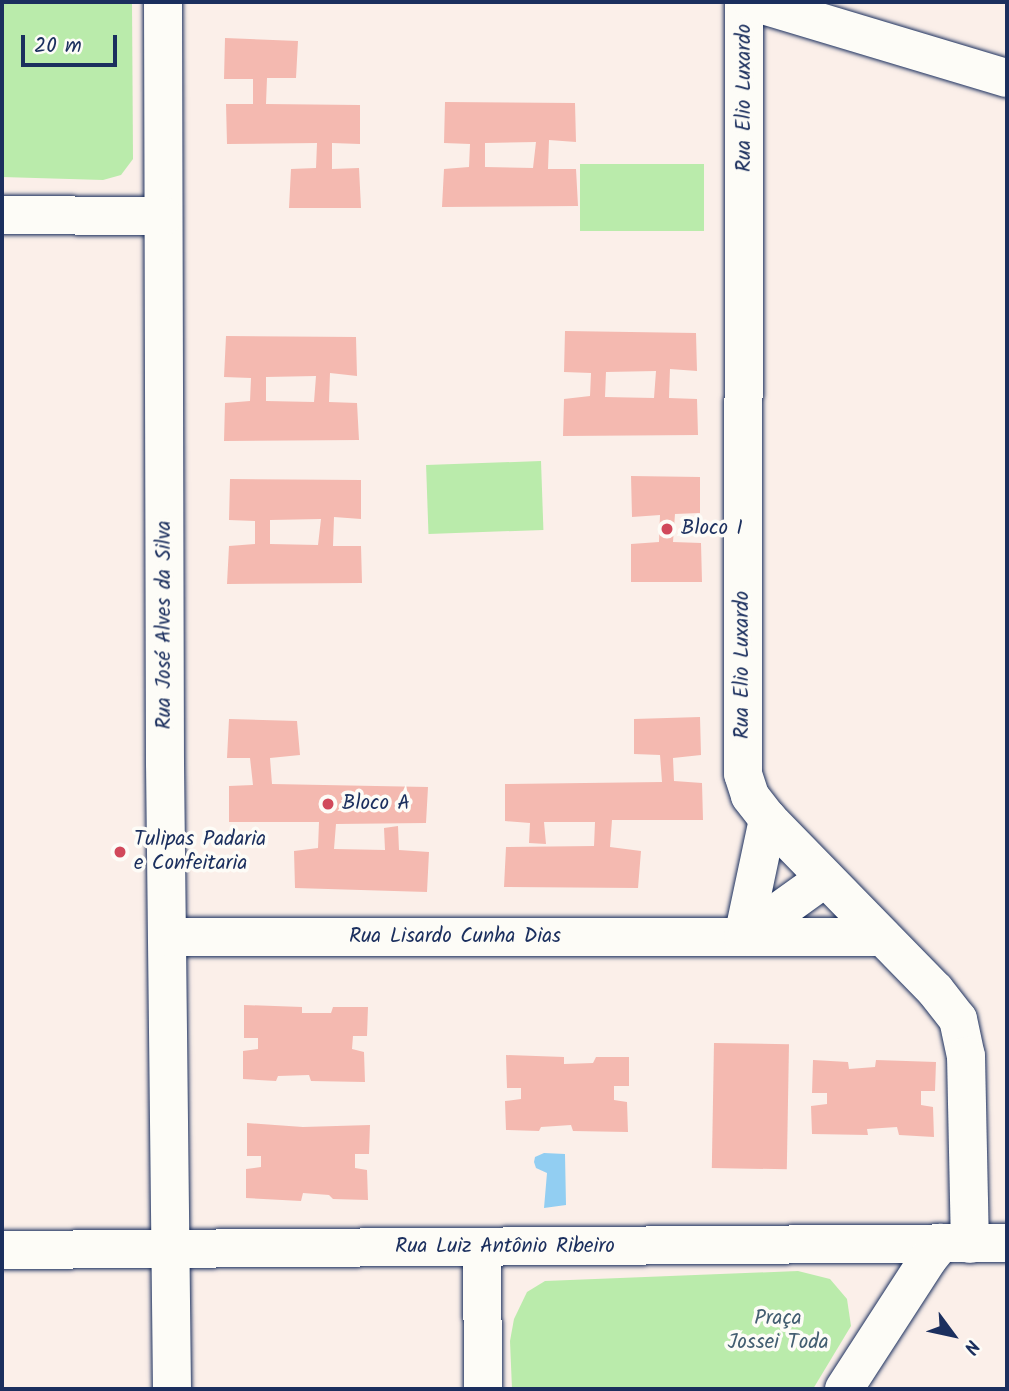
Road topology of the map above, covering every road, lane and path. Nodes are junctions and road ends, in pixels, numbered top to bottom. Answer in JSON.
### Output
{"nodes":[{"id":1,"x":163,"y":2,"type":"edge"},
{"id":2,"x":744,"y":2,"type":"edge"},
{"id":3,"x":753,"y":2,"type":"edge"},
{"id":4,"x":1007,"y":78,"type":"edge"},
{"id":5,"x":2,"y":215,"type":"edge"},
{"id":6,"x":163,"y":216,"type":"junction"},
{"id":7,"x":768,"y":819,"type":"junction"},
{"id":8,"x":825,"y":878,"type":"junction"},
{"id":9,"x":167,"y":937,"type":"junction"},
{"id":10,"x":743,"y":937,"type":"junction"},
{"id":11,"x":881,"y":937,"type":"junction"},
{"id":12,"x":861,"y":1244,"type":"junction"},
{"id":13,"x":973,"y":1244,"type":"edge"},
{"id":14,"x":482,"y":1247,"type":"junction"},
{"id":15,"x":170,"y":1249,"type":"junction"},
{"id":16,"x":2,"y":1250,"type":"edge"},
{"id":17,"x":891,"y":1316,"type":"junction"},
{"id":18,"x":172,"y":1389,"type":"edge"},
{"id":19,"x":483,"y":1389,"type":"edge"},
{"id":20,"x":844,"y":1389,"type":"edge"}],
"edges":[{"from":1,"to":6,"type":"street","name":"Rua José Alves da Silva"},
{"from":2,"to":7,"type":"street","name":"Rua Elio Luxardo"},
{"from":3,"to":4,"type":"street"},
{"from":5,"to":6,"type":"street"},
{"from":6,"to":9,"type":"street","name":"Rua José Alves da Silva"},
{"from":7,"to":8,"type":"street","name":"Rua Elio Luxardo"},
{"from":7,"to":10,"type":"street"},
{"from":8,"to":10,"type":"street"},
{"from":8,"to":11,"type":"street","name":"Rua Elio Luxardo"},
{"from":9,"to":10,"type":"street","name":"Rua Lisardo Cunha Dias"},
{"from":9,"to":15,"type":"street","name":"Rua José Alves da Silva"},
{"from":10,"to":11,"type":"street","name":"Rua Lisardo Cunha Dias"},
{"from":11,"to":13,"type":"street","name":"Rua Elio Luxardo"},
{"from":12,"to":13,"type":"street","name":"Rua Luiz Antônio Ribeiro"},
{"from":12,"to":14,"type":"street","name":"Rua Luiz Antônio Ribeiro"},
{"from":12,"to":17,"type":"street"},
{"from":13,"to":17,"type":"street"},
{"from":14,"to":15,"type":"street","name":"Rua Luiz Antônio Ribeiro"},
{"from":14,"to":19,"type":"street"},
{"from":15,"to":16,"type":"street","name":"Rua Luiz Antônio Ribeiro"},
{"from":15,"to":18,"type":"street","name":"Rua José Alves da Silva"},
{"from":17,"to":20,"type":"street"}]}
